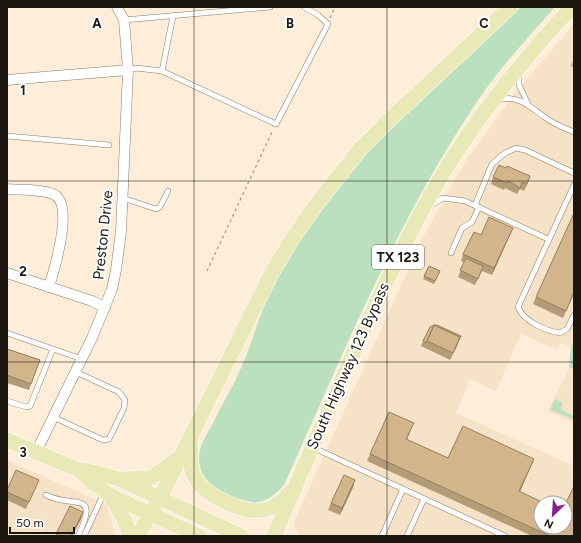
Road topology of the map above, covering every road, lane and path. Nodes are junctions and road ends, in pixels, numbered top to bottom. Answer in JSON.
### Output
{"nodes":[{"id":1,"x":117,"y":7,"type":"edge"},
{"id":2,"x":270,"y":7,"type":"edge"},
{"id":3,"x":304,"y":7,"type":"edge"},
{"id":4,"x":335,"y":7,"type":"edge"},
{"id":5,"x":510,"y":7,"type":"edge"},
{"id":6,"x":572,"y":7,"type":"edge"},
{"id":7,"x":173,"y":16,"type":"junction"},
{"id":8,"x":124,"y":20,"type":"junction"},
{"id":9,"x":328,"y":24,"type":"junction"},
{"id":10,"x":521,"y":66,"type":"junction"},
{"id":11,"x":128,"y":70,"type":"junction"},
{"id":12,"x":162,"y":71,"type":"junction"},
{"id":13,"x":7,"y":80,"type":"edge"},
{"id":14,"x":528,"y":104,"type":"junction"},
{"id":15,"x":489,"y":105,"type":"junction"},
{"id":16,"x":276,"y":124,"type":"junction"},
{"id":17,"x":574,"y":132,"type":"edge"},
{"id":18,"x":7,"y":136,"type":"edge"},
{"id":19,"x":109,"y":145,"type":"dead end"},
{"id":20,"x":574,"y":173,"type":"edge"},
{"id":21,"x":574,"y":185,"type":"edge"},
{"id":22,"x":7,"y":189,"type":"edge"},
{"id":23,"x":168,"y":191,"type":"dead end"},
{"id":24,"x":123,"y":198,"type":"junction"},
{"id":25,"x":475,"y":205,"type":"junction"},
{"id":26,"x":419,"y":217,"type":"junction"},
{"id":27,"x":548,"y":239,"type":"junction"},
{"id":28,"x":450,"y":253,"type":"dead end"},
{"id":29,"x":207,"y":271,"type":"dead end"},
{"id":30,"x":7,"y":273,"type":"edge"},
{"id":31,"x":49,"y":287,"type":"junction"},
{"id":32,"x":105,"y":308,"type":"junction"},
{"id":33,"x":574,"y":315,"type":"edge"},
{"id":34,"x":7,"y":333,"type":"edge"},
{"id":35,"x":53,"y":349,"type":"junction"},
{"id":36,"x":82,"y":359,"type":"junction"},
{"id":37,"x":76,"y":372,"type":"junction"},
{"id":38,"x":7,"y":401,"type":"edge"},
{"id":39,"x":53,"y":417,"type":"junction"},
{"id":40,"x":191,"y":435,"type":"junction"},
{"id":41,"x":7,"y":440,"type":"edge"},
{"id":42,"x":312,"y":446,"type":"junction"},
{"id":43,"x":36,"y":452,"type":"junction"},
{"id":44,"x":181,"y":456,"type":"junction"},
{"id":45,"x":79,"y":470,"type":"junction"},
{"id":46,"x":119,"y":479,"type":"junction"},
{"id":47,"x":294,"y":486,"type":"junction"},
{"id":48,"x":403,"y":489,"type":"junction"},
{"id":49,"x":108,"y":494,"type":"junction"},
{"id":50,"x":46,"y":495,"type":"dead end"},
{"id":51,"x":160,"y":498,"type":"junction"},
{"id":52,"x":424,"y":498,"type":"junction"},
{"id":53,"x":284,"y":512,"type":"junction"},
{"id":54,"x":150,"y":514,"type":"junction"},
{"id":55,"x":78,"y":536,"type":"edge"},
{"id":56,"x":84,"y":536,"type":"edge"},
{"id":57,"x":129,"y":536,"type":"edge"},
{"id":58,"x":138,"y":536,"type":"edge"},
{"id":59,"x":199,"y":536,"type":"edge"},
{"id":60,"x":241,"y":536,"type":"edge"},
{"id":61,"x":274,"y":536,"type":"edge"},
{"id":62,"x":286,"y":536,"type":"edge"},
{"id":63,"x":382,"y":536,"type":"edge"},
{"id":64,"x":407,"y":536,"type":"edge"},
{"id":65,"x":505,"y":536,"type":"edge"}],
"edges":[{"from":1,"to":8,"type":"street","name":"Preston Drive"},
{"from":2,"to":7,"type":"lane"},
{"from":3,"to":9,"type":"lane"},
{"from":4,"to":9,"type":"path"},
{"from":5,"to":40,"type":"main road"},
{"from":6,"to":10,"type":"main road","name":"South Highway 123 Bypass","number":"TX 123"},
{"from":7,"to":8,"type":"lane"},
{"from":7,"to":12,"type":"lane"},
{"from":8,"to":11,"type":"street","name":"Preston Drive"},
{"from":9,"to":16,"type":"lane"},
{"from":10,"to":14,"type":"lane"},
{"from":10,"to":15,"type":"main road","name":"South Highway 123 Bypass","number":"TX 123"},
{"from":11,"to":12,"type":"lane"},
{"from":11,"to":13,"type":"street"},
{"from":11,"to":24,"type":"street","name":"Preston Drive"},
{"from":12,"to":16,"type":"lane"},
{"from":14,"to":15,"type":"lane"},
{"from":14,"to":17,"type":"lane"},
{"from":15,"to":26,"type":"main road","name":"South Highway 123 Bypass","number":"TX 123"},
{"from":16,"to":29,"type":"path"},
{"from":18,"to":19,"type":"lane"},
{"from":20,"to":25,"type":"lane"},
{"from":21,"to":27,"type":"lane"},
{"from":22,"to":31,"type":"street"},
{"from":23,"to":24,"type":"lane"},
{"from":24,"to":32,"type":"street","name":"Preston Drive"},
{"from":25,"to":26,"type":"lane"},
{"from":25,"to":27,"type":"lane"},
{"from":25,"to":28,"type":"lane"},
{"from":26,"to":42,"type":"main road","name":"South Highway 123 Bypass","number":"TX 123"},
{"from":27,"to":33,"type":"lane"},
{"from":30,"to":31,"type":"street"},
{"from":31,"to":32,"type":"street"},
{"from":32,"to":36,"type":"street","name":"Preston Drive"},
{"from":34,"to":35,"type":"lane"},
{"from":35,"to":36,"type":"lane"},
{"from":35,"to":38,"type":"lane"},
{"from":36,"to":37,"type":"street","name":"Preston Drive"},
{"from":37,"to":39,"type":"street","name":"Preston Drive"},
{"from":37,"to":39,"type":"lane"},
{"from":39,"to":43,"type":"street","name":"Preston Drive"},
{"from":40,"to":44,"type":"main road"},
{"from":40,"to":47,"type":"main road"},
{"from":41,"to":43,"type":"main road"},
{"from":42,"to":47,"type":"main road","name":"South Highway 123 Bypass","number":"TX 123"},
{"from":42,"to":48,"type":"lane"},
{"from":43,"to":45,"type":"main road"},
{"from":44,"to":46,"type":"main road"},
{"from":44,"to":51,"type":"main road"},
{"from":45,"to":46,"type":"main road"},
{"from":45,"to":49,"type":"main road"},
{"from":46,"to":51,"type":"main road"},
{"from":47,"to":53,"type":"main road","name":"South Highway 123 Bypass","number":"TX 123"},
{"from":48,"to":52,"type":"lane"},
{"from":48,"to":63,"type":"lane"},
{"from":49,"to":54,"type":"main road"},
{"from":49,"to":56,"type":"lane"},
{"from":49,"to":57,"type":"main road"},
{"from":50,"to":55,"type":"lane"},
{"from":51,"to":54,"type":"main road"},
{"from":51,"to":60,"type":"main road"},
{"from":52,"to":64,"type":"lane"},
{"from":52,"to":65,"type":"lane"},
{"from":53,"to":61,"type":"main road","name":"South Highway 123 Bypass","number":"TX 123"},
{"from":53,"to":62,"type":"main road"},
{"from":54,"to":58,"type":"main road"},
{"from":54,"to":59,"type":"main road"}]}
